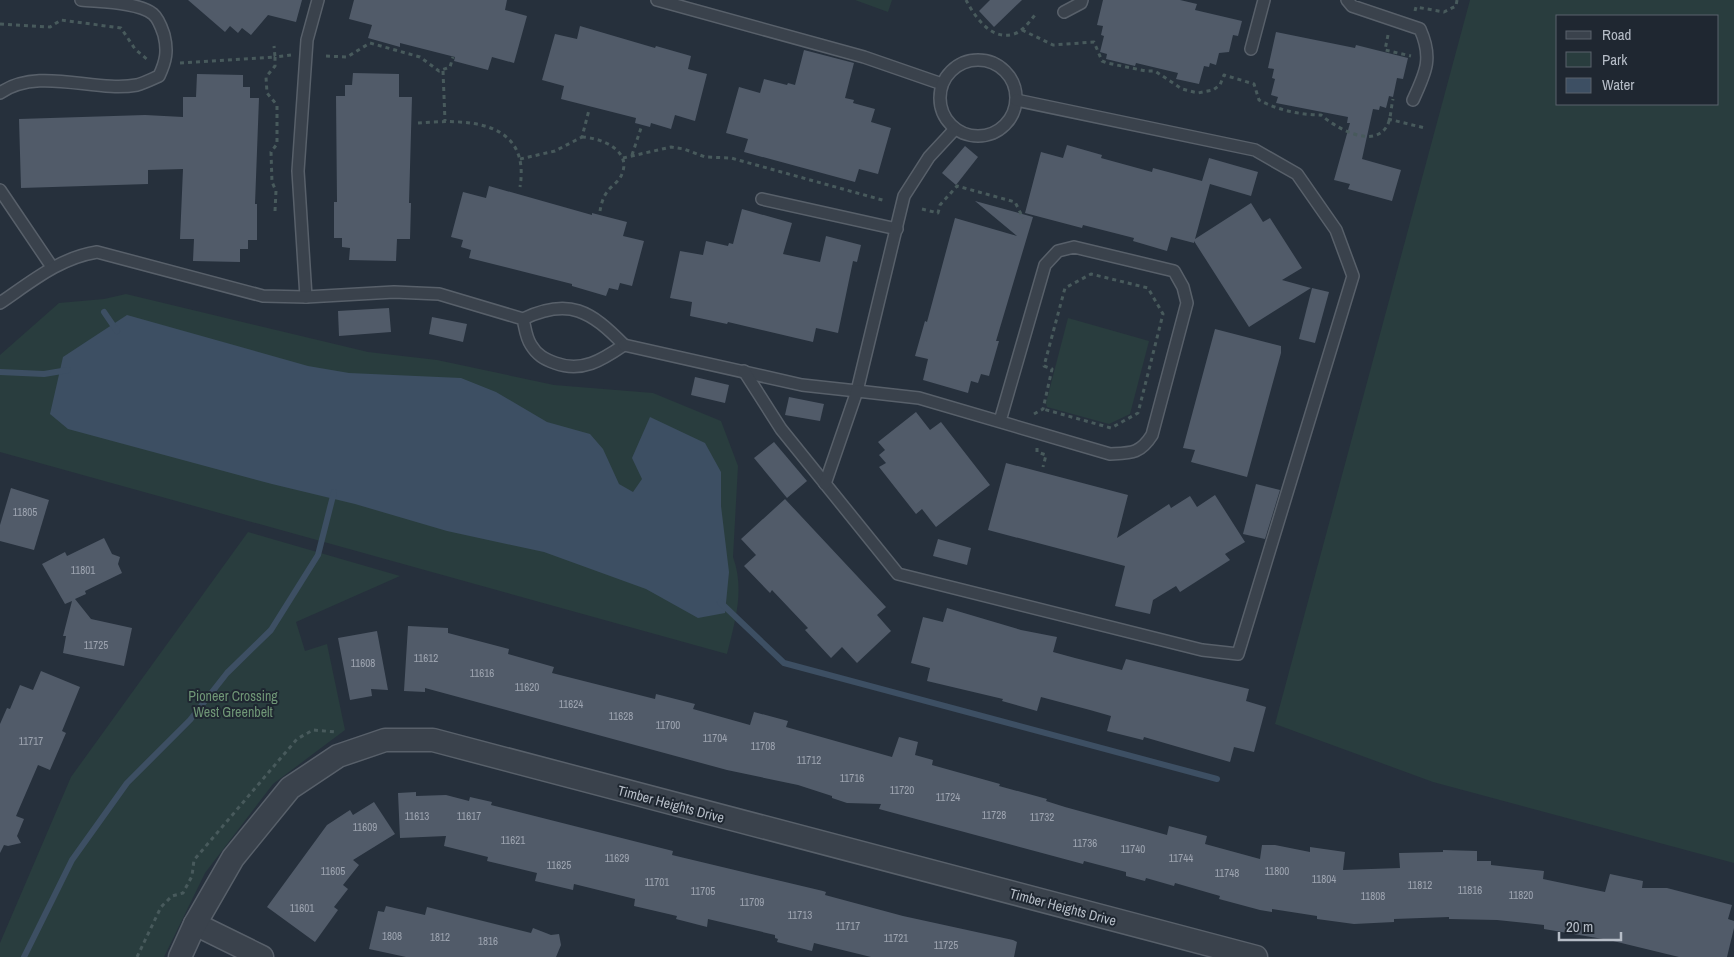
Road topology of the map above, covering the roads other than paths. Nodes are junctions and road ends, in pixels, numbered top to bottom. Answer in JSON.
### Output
{"nodes":[{"id":1,"x":81,"y":0,"type":"edge"},
{"id":2,"x":318,"y":0,"type":"edge"},
{"id":3,"x":657,"y":0,"type":"edge"},
{"id":4,"x":1082,"y":0,"type":"edge"},
{"id":5,"x":1264,"y":0,"type":"edge"},
{"id":6,"x":1347,"y":0,"type":"edge"},
{"id":7,"x":1064,"y":12,"type":"dead end"},
{"id":8,"x":1251,"y":49,"type":"dead end"},
{"id":9,"x":942,"y":84,"type":"junction"},
{"id":10,"x":0,"y":93,"type":"edge"},
{"id":11,"x":1016,"y":100,"type":"junction"},
{"id":12,"x":1413,"y":100,"type":"dead end"},
{"id":13,"x":955,"y":129,"type":"junction"},
{"id":14,"x":0,"y":190,"type":"edge"},
{"id":15,"x":762,"y":200,"type":"dead end"},
{"id":16,"x":897,"y":229,"type":"junction"},
{"id":17,"x":52,"y":267,"type":"junction"},
{"id":18,"x":306,"y":297,"type":"junction"},
{"id":19,"x":0,"y":304,"type":"edge"},
{"id":20,"x":523,"y":319,"type":"junction"},
{"id":21,"x":624,"y":345,"type":"junction"},
{"id":22,"x":744,"y":371,"type":"junction"},
{"id":23,"x":857,"y":391,"type":"junction"},
{"id":24,"x":1000,"y":421,"type":"junction"},
{"id":25,"x":825,"y":484,"type":"junction"},
{"id":26,"x":195,"y":924,"type":"junction"},
{"id":27,"x":1209,"y":952,"type":"edge"},
{"id":28,"x":180,"y":957,"type":"edge"},
{"id":29,"x":262,"y":957,"type":"edge"},
{"id":30,"x":1256,"y":957,"type":"edge"}],
"edges":[{"from":1,"to":10,"type":"lane"},
{"from":2,"to":18,"type":"lane"},
{"from":3,"to":9,"type":"lane"},
{"from":4,"to":7,"type":"lane"},
{"from":5,"to":8,"type":"lane"},
{"from":6,"to":12,"type":"lane"},
{"from":9,"to":11,"type":"lane"},
{"from":9,"to":13,"type":"lane"},
{"from":11,"to":13,"type":"lane"},
{"from":11,"to":25,"type":"lane"},
{"from":13,"to":16,"type":"lane"},
{"from":14,"to":17,"type":"lane"},
{"from":15,"to":16,"type":"lane"},
{"from":16,"to":23,"type":"lane"},
{"from":17,"to":18,"type":"lane"},
{"from":17,"to":19,"type":"lane"},
{"from":18,"to":20,"type":"lane"},
{"from":20,"to":21,"type":"lane"},
{"from":20,"to":21,"type":"lane"},
{"from":21,"to":22,"type":"lane"},
{"from":22,"to":23,"type":"lane"},
{"from":22,"to":25,"type":"lane"},
{"from":23,"to":24,"type":"lane"},
{"from":23,"to":25,"type":"lane"},
{"from":24,"to":24,"type":"lane"},
{"from":26,"to":27,"type":"street","name":"Timber Heights Drive"},
{"from":26,"to":28,"type":"street","name":"Timber Heights Drive"},
{"from":26,"to":29,"type":"street"},
{"from":27,"to":30,"type":"street","name":"Timber Heights Drive"}]}
